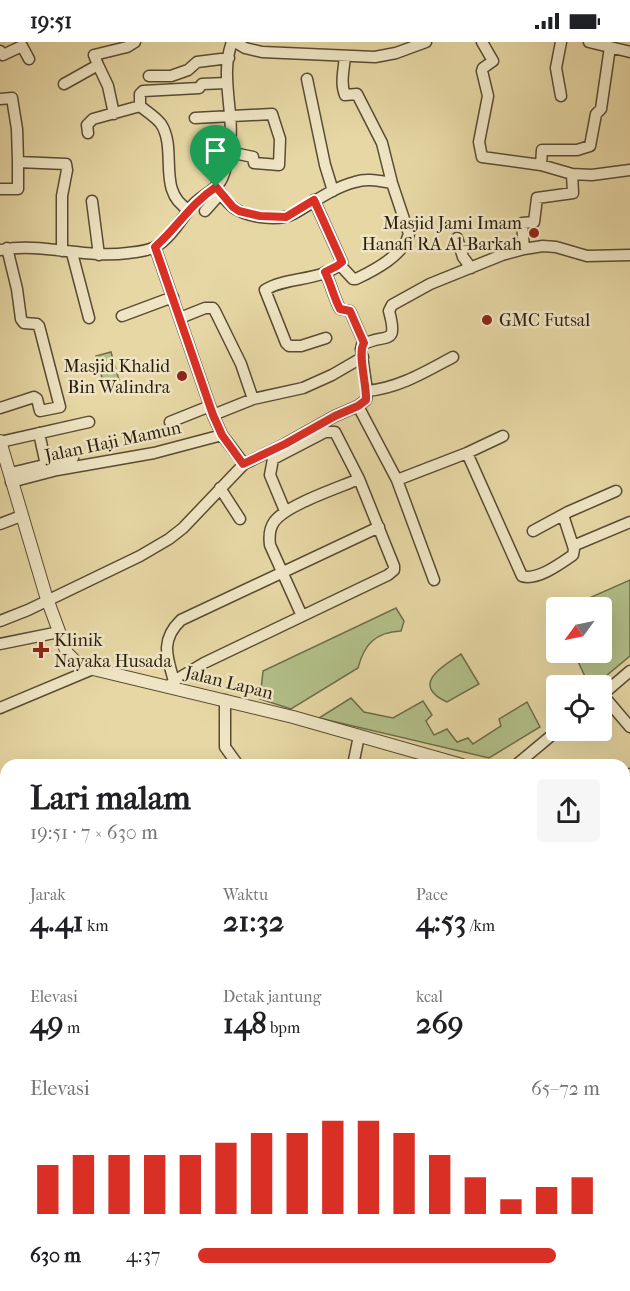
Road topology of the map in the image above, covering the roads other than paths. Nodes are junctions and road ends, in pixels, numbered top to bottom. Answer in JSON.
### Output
{"nodes":[{"id":1,"x":135,"y":42,"type":"edge"},
{"id":2,"x":234,"y":42,"type":"edge"},
{"id":3,"x":425,"y":42,"type":"edge"},
{"id":4,"x":482,"y":42,"type":"edge"},
{"id":5,"x":561,"y":42,"type":"edge"},
{"id":6,"x":590,"y":42,"type":"edge"},
{"id":7,"x":610,"y":47,"type":"junction"},
{"id":8,"x":627,"y":48,"type":"edge"},
{"id":9,"x":0,"y":51,"type":"edge"},
{"id":10,"x":345,"y":56,"type":"junction"},
{"id":11,"x":29,"y":58,"type":"dead end"},
{"id":12,"x":229,"y":58,"type":"junction"},
{"id":13,"x":98,"y":65,"type":"junction"},
{"id":14,"x":149,"y":76,"type":"dead end"},
{"id":15,"x":307,"y":79,"type":"dead end"},
{"id":16,"x":227,"y":83,"type":"junction"},
{"id":17,"x":64,"y":84,"type":"dead end"},
{"id":18,"x":561,"y":96,"type":"dead end"},
{"id":19,"x":0,"y":99,"type":"edge"},
{"id":20,"x":140,"y":106,"type":"junction"},
{"id":21,"x":114,"y":114,"type":"junction"},
{"id":22,"x":231,"y":115,"type":"junction"},
{"id":23,"x":195,"y":118,"type":"dead end"},
{"id":24,"x":88,"y":133,"type":"dead end"},
{"id":25,"x":228,"y":152,"type":"junction"},
{"id":26,"x":18,"y":162,"type":"junction"},
{"id":27,"x":541,"y":165,"type":"junction"},
{"id":28,"x":630,"y":170,"type":"edge"},
{"id":29,"x":567,"y":172,"type":"junction"},
{"id":30,"x":392,"y":183,"type":"junction"},
{"id":31,"x":0,"y":189,"type":"edge"},
{"id":32,"x":218,"y":190,"type":"junction"},
{"id":33,"x":333,"y":191,"type":"junction"},
{"id":34,"x":314,"y":200,"type":"junction"},
{"id":35,"x":92,"y":201,"type":"dead end"},
{"id":36,"x":189,"y":210,"type":"junction"},
{"id":37,"x":205,"y":212,"type":"dead end"},
{"id":38,"x":457,"y":238,"type":"dead end"},
{"id":39,"x":155,"y":247,"type":"junction"},
{"id":40,"x":4,"y":249,"type":"edge"},
{"id":41,"x":524,"y":249,"type":"junction"},
{"id":42,"x":67,"y":252,"type":"junction"},
{"id":43,"x":99,"y":255,"type":"junction"},
{"id":44,"x":630,"y":255,"type":"edge"},
{"id":45,"x":340,"y":265,"type":"junction"},
{"id":46,"x":471,"y":268,"type":"junction"},
{"id":47,"x":325,"y":272,"type":"junction"},
{"id":48,"x":173,"y":297,"type":"junction"},
{"id":49,"x":122,"y":316,"type":"dead end"},
{"id":50,"x":89,"y":318,"type":"dead end"},
{"id":51,"x":180,"y":318,"type":"junction"},
{"id":52,"x":326,"y":338,"type":"dead end"},
{"id":53,"x":364,"y":343,"type":"junction"},
{"id":54,"x":363,"y":357,"type":"junction"},
{"id":55,"x":453,"y":357,"type":"dead end"},
{"id":56,"x":367,"y":391,"type":"junction"},
{"id":57,"x":253,"y":399,"type":"junction"},
{"id":58,"x":358,"y":406,"type":"junction"},
{"id":59,"x":0,"y":408,"type":"edge"},
{"id":60,"x":211,"y":411,"type":"junction"},
{"id":61,"x":89,"y":422,"type":"dead end"},
{"id":62,"x":170,"y":422,"type":"dead end"},
{"id":63,"x":39,"y":433,"type":"junction"},
{"id":64,"x":222,"y":435,"type":"junction"},
{"id":65,"x":503,"y":436,"type":"dead end"},
{"id":66,"x":0,"y":441,"type":"edge"},
{"id":67,"x":467,"y":453,"type":"junction"},
{"id":68,"x":73,"y":458,"type":"dead end"},
{"id":69,"x":3,"y":463,"type":"edge"},
{"id":70,"x":243,"y":464,"type":"junction"},
{"id":71,"x":46,"y":465,"type":"junction"},
{"id":72,"x":13,"y":477,"type":"junction"},
{"id":73,"x":359,"y":479,"type":"junction"},
{"id":74,"x":397,"y":480,"type":"junction"},
{"id":75,"x":220,"y":488,"type":"junction"},
{"id":76,"x":616,"y":491,"type":"dead end"},
{"id":77,"x":285,"y":511,"type":"junction"},
{"id":78,"x":562,"y":514,"type":"junction"},
{"id":79,"x":21,"y":516,"type":"junction"},
{"id":80,"x":240,"y":519,"type":"dead end"},
{"id":81,"x":630,"y":522,"type":"edge"},
{"id":82,"x":0,"y":524,"type":"edge"},
{"id":83,"x":379,"y":527,"type":"junction"},
{"id":84,"x":532,"y":531,"type":"dead end"},
{"id":85,"x":573,"y":546,"type":"junction"},
{"id":86,"x":281,"y":572,"type":"junction"},
{"id":87,"x":434,"y":580,"type":"dead end"},
{"id":88,"x":47,"y":599,"type":"junction"},
{"id":89,"x":302,"y":616,"type":"junction"},
{"id":90,"x":0,"y":621,"type":"edge"},
{"id":91,"x":59,"y":632,"type":"junction"},
{"id":92,"x":0,"y":644,"type":"edge"},
{"id":93,"x":93,"y":669,"type":"junction"},
{"id":94,"x":630,"y":671,"type":"edge"},
{"id":95,"x":171,"y":684,"type":"junction"},
{"id":96,"x":612,"y":686,"type":"edge"},
{"id":97,"x":225,"y":700,"type":"junction"},
{"id":98,"x":612,"y":707,"type":"edge"},
{"id":99,"x":0,"y":708,"type":"edge"},
{"id":100,"x":630,"y":728,"type":"edge"},
{"id":101,"x":359,"y":736,"type":"junction"},
{"id":102,"x":546,"y":740,"type":"edge"},
{"id":103,"x":234,"y":759,"type":"edge"},
{"id":104,"x":353,"y":759,"type":"edge"},
{"id":105,"x":441,"y":759,"type":"edge"},
{"id":106,"x":523,"y":759,"type":"edge"}],
"edges":[{"from":1,"to":13,"type":"street"},
{"from":2,"to":10,"type":"street"},
{"from":2,"to":12,"type":"street"},
{"from":3,"to":10,"type":"street"},
{"from":4,"to":27,"type":"street"},
{"from":5,"to":18,"type":"street"},
{"from":6,"to":7,"type":"street"},
{"from":7,"to":8,"type":"street"},
{"from":7,"to":27,"type":"street"},
{"from":9,"to":11,"type":"street"},
{"from":10,"to":30,"type":"street"},
{"from":12,"to":14,"type":"street"},
{"from":12,"to":16,"type":"street"},
{"from":13,"to":17,"type":"street"},
{"from":13,"to":21,"type":"street"},
{"from":15,"to":33,"type":"street"},
{"from":16,"to":20,"type":"street"},
{"from":16,"to":22,"type":"street"},
{"from":19,"to":26,"type":"street"},
{"from":20,"to":21,"type":"street"},
{"from":20,"to":36,"type":"street"},
{"from":21,"to":24,"type":"street"},
{"from":22,"to":23,"type":"street"},
{"from":22,"to":25,"type":"street"},
{"from":22,"to":25,"type":"street"},
{"from":25,"to":32,"type":"street"},
{"from":26,"to":31,"type":"street"},
{"from":26,"to":42,"type":"street"},
{"from":27,"to":29,"type":"street"},
{"from":28,"to":29,"type":"street"},
{"from":29,"to":41,"type":"street"},
{"from":30,"to":33,"type":"street"},
{"from":30,"to":45,"type":"street"},
{"from":32,"to":34,"type":"street"},
{"from":32,"to":36,"type":"street"},
{"from":32,"to":37,"type":"street"},
{"from":33,"to":34,"type":"street"},
{"from":34,"to":45,"type":"street"},
{"from":35,"to":43,"type":"street"},
{"from":36,"to":39,"type":"street"},
{"from":38,"to":46,"type":"street"},
{"from":39,"to":43,"type":"street"},
{"from":39,"to":48,"type":"street"},
{"from":40,"to":42,"type":"street"},
{"from":40,"to":59,"type":"street"},
{"from":41,"to":44,"type":"street"},
{"from":41,"to":46,"type":"street"},
{"from":42,"to":43,"type":"street"},
{"from":42,"to":50,"type":"street"},
{"from":45,"to":47,"type":"street"},
{"from":46,"to":53,"type":"street"},
{"from":47,"to":52,"type":"street"},
{"from":47,"to":53,"type":"street"},
{"from":48,"to":49,"type":"street"},
{"from":48,"to":51,"type":"street"},
{"from":51,"to":57,"type":"street"},
{"from":51,"to":60,"type":"street"},
{"from":53,"to":54,"type":"street"},
{"from":54,"to":56,"type":"street"},
{"from":54,"to":57,"type":"street"},
{"from":55,"to":56,"type":"street"},
{"from":56,"to":58,"type":"street"},
{"from":57,"to":60,"type":"street"},
{"from":58,"to":70,"type":"street"},
{"from":58,"to":74,"type":"street"},
{"from":60,"to":62,"type":"street"},
{"from":60,"to":64,"type":"street"},
{"from":61,"to":63,"type":"street"},
{"from":63,"to":66,"type":"street"},
{"from":63,"to":71,"type":"street"},
{"from":64,"to":70,"type":"street"},
{"from":64,"to":72,"type":"street","name":"Jalan Haji Mamun"},
{"from":65,"to":67,"type":"street"},
{"from":66,"to":69,"type":"street","name":"Jalan Lapan"},
{"from":67,"to":74,"type":"street"},
{"from":67,"to":85,"type":"street"},
{"from":68,"to":71,"type":"street"},
{"from":69,"to":72,"type":"street","name":"Jalan Lapan"},
{"from":70,"to":75,"type":"street"},
{"from":71,"to":72,"type":"street"},
{"from":72,"to":79,"type":"street","name":"Jalan Lapan"},
{"from":73,"to":77,"type":"street"},
{"from":73,"to":77,"type":"street"},
{"from":73,"to":83,"type":"street"},
{"from":74,"to":87,"type":"street"},
{"from":75,"to":80,"type":"street"},
{"from":75,"to":88,"type":"street"},
{"from":76,"to":78,"type":"street"},
{"from":77,"to":86,"type":"street"},
{"from":78,"to":84,"type":"street"},
{"from":78,"to":85,"type":"street"},
{"from":79,"to":82,"type":"street"},
{"from":79,"to":88,"type":"street","name":"Jalan Lapan"},
{"from":81,"to":85,"type":"street"},
{"from":83,"to":86,"type":"street"},
{"from":83,"to":89,"type":"street"},
{"from":86,"to":89,"type":"street"},
{"from":86,"to":95,"type":"street"},
{"from":88,"to":90,"type":"street"},
{"from":88,"to":91,"type":"street","name":"Jalan Lapan"},
{"from":89,"to":95,"type":"street"},
{"from":91,"to":92,"type":"street"},
{"from":91,"to":93,"type":"street","name":"Jalan Lapan"},
{"from":93,"to":95,"type":"street","name":"Jalan Lapan"},
{"from":93,"to":99,"type":"street"},
{"from":94,"to":96,"type":"street"},
{"from":95,"to":97,"type":"street","name":"Jalan Lapan"},
{"from":97,"to":101,"type":"street","name":"Jalan Lapan"},
{"from":97,"to":103,"type":"street"},
{"from":98,"to":100,"type":"street"},
{"from":101,"to":104,"type":"street"},
{"from":101,"to":105,"type":"street","name":"Jalan Lapan"},
{"from":102,"to":106,"type":"street"}]}
